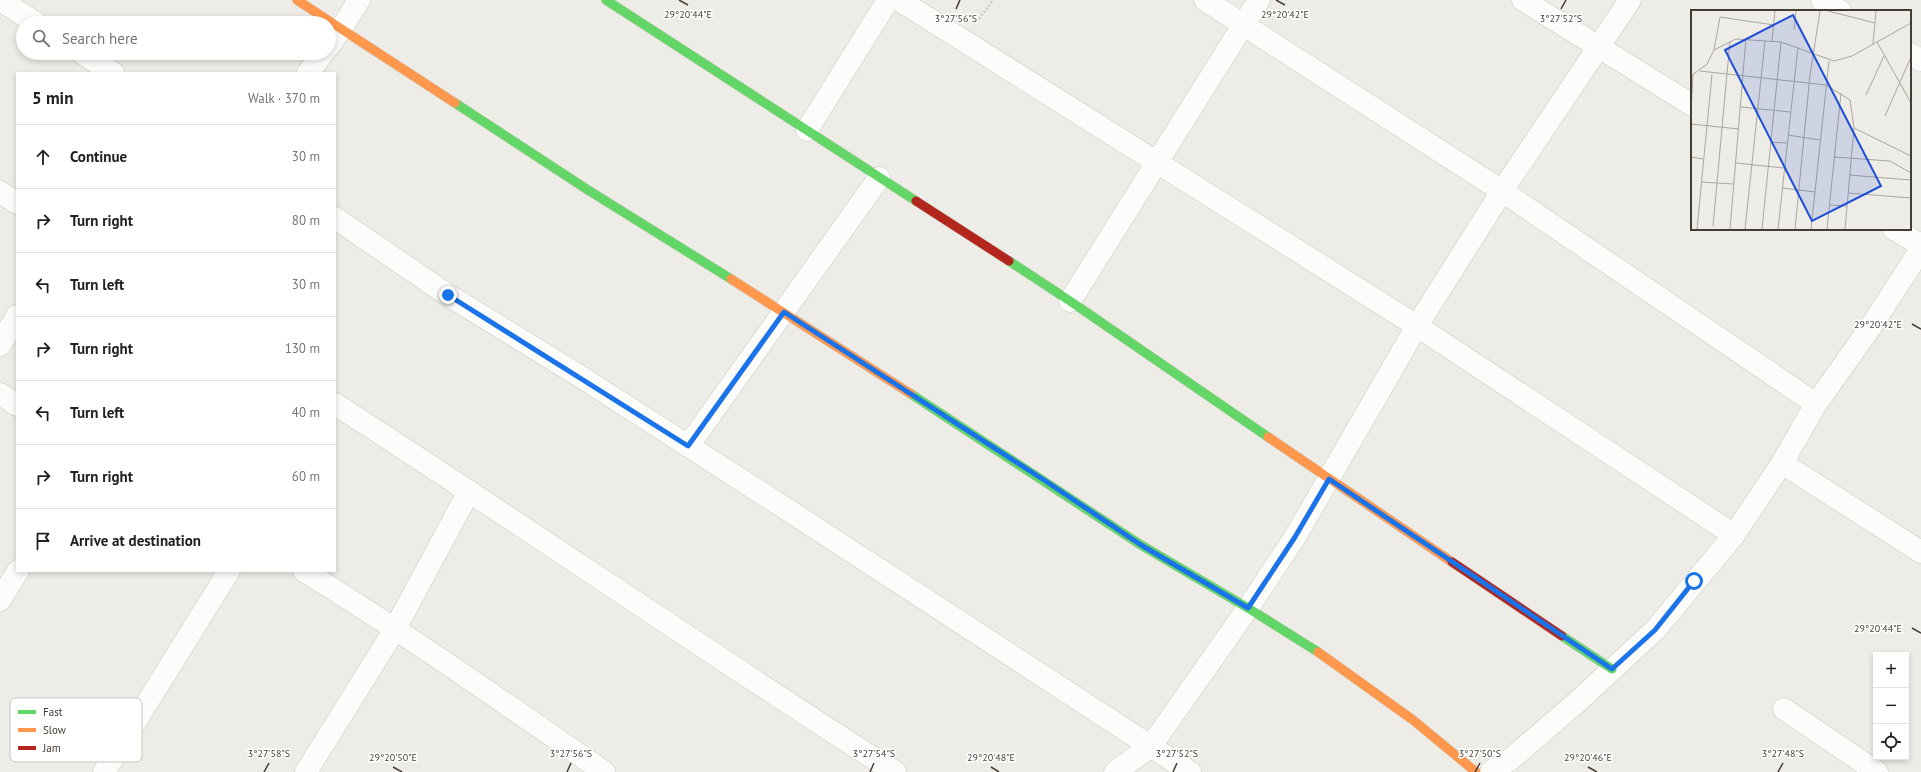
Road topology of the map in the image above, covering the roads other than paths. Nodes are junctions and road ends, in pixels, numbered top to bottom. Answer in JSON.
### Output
{"nodes":[{"id":1,"x":0,"y":0,"type":"edge"},
{"id":2,"x":296,"y":0,"type":"edge"},
{"id":3,"x":358,"y":0,"type":"edge"},
{"id":4,"x":606,"y":0,"type":"edge"},
{"id":5,"x":888,"y":0,"type":"edge"},
{"id":6,"x":899,"y":0,"type":"edge"},
{"id":7,"x":1205,"y":0,"type":"edge"},
{"id":8,"x":1259,"y":0,"type":"edge"},
{"id":9,"x":1523,"y":0,"type":"edge"},
{"id":10,"x":1630,"y":0,"type":"edge"},
{"id":11,"x":1822,"y":0,"type":"edge"},
{"id":12,"x":1838,"y":10,"type":"edge"},
{"id":13,"x":25,"y":16,"type":"edge"},
{"id":14,"x":313,"y":16,"type":"edge"},
{"id":15,"x":1243,"y":25,"type":"junction"},
{"id":16,"x":336,"y":35,"type":"edge"},
{"id":17,"x":336,"y":38,"type":"edge"},
{"id":18,"x":1599,"y":48,"type":"junction"},
{"id":19,"x":1911,"y":55,"type":"edge"},
{"id":20,"x":93,"y":60,"type":"edge"},
{"id":21,"x":318,"y":60,"type":"edge"},
{"id":22,"x":1921,"y":60,"type":"edge"},
{"id":23,"x":111,"y":72,"type":"edge"},
{"id":24,"x":309,"y":72,"type":"edge"},
{"id":25,"x":1691,"y":104,"type":"edge"},
{"id":26,"x":807,"y":130,"type":"junction"},
{"id":27,"x":1157,"y":162,"type":"junction"},
{"id":28,"x":879,"y":178,"type":"junction"},
{"id":29,"x":1502,"y":191,"type":"junction"},
{"id":30,"x":0,"y":192,"type":"edge"},
{"id":31,"x":16,"y":201,"type":"edge"},
{"id":32,"x":336,"y":219,"type":"edge"},
{"id":33,"x":1896,"y":230,"type":"edge"},
{"id":34,"x":1921,"y":245,"type":"edge"},
{"id":35,"x":1921,"y":249,"type":"edge"},
{"id":36,"x":1070,"y":301,"type":"junction"},
{"id":37,"x":784,"y":312,"type":"junction"},
{"id":38,"x":16,"y":318,"type":"edge"},
{"id":39,"x":1417,"y":326,"type":"junction"},
{"id":40,"x":0,"y":345,"type":"edge"},
{"id":41,"x":0,"y":394,"type":"edge"},
{"id":42,"x":16,"y":404,"type":"edge"},
{"id":43,"x":1816,"y":404,"type":"junction"},
{"id":44,"x":336,"y":405,"type":"edge"},
{"id":45,"x":688,"y":446,"type":"junction"},
{"id":46,"x":1782,"y":463,"type":"junction"},
{"id":47,"x":1329,"y":479,"type":"junction"},
{"id":48,"x":469,"y":491,"type":"junction"},
{"id":49,"x":1734,"y":535,"type":"junction"},
{"id":50,"x":1920,"y":550,"type":"edge"},
{"id":51,"x":17,"y":572,"type":"edge"},
{"id":52,"x":228,"y":572,"type":"edge"},
{"id":53,"x":306,"y":572,"type":"edge"},
{"id":54,"x":0,"y":600,"type":"edge"},
{"id":55,"x":1248,"y":608,"type":"junction"},
{"id":56,"x":395,"y":629,"type":"junction"},
{"id":57,"x":1612,"y":669,"type":"junction"},
{"id":58,"x":1784,"y":708,"type":"dead end"},
{"id":59,"x":142,"y":711,"type":"edge"},
{"id":60,"x":1151,"y":746,"type":"junction"},
{"id":61,"x":110,"y":762,"type":"edge"},
{"id":62,"x":104,"y":772,"type":"edge"},
{"id":63,"x":306,"y":772,"type":"edge"},
{"id":64,"x":604,"y":772,"type":"edge"},
{"id":65,"x":895,"y":772,"type":"edge"},
{"id":66,"x":1115,"y":772,"type":"edge"},
{"id":67,"x":1190,"y":772,"type":"edge"},
{"id":68,"x":1476,"y":772,"type":"edge"},
{"id":69,"x":1491,"y":772,"type":"edge"},
{"id":70,"x":1877,"y":772,"type":"edge"}],
"edges":[{"from":1,"to":13,"type":"street"},
{"from":2,"to":14,"type":"street"},
{"from":3,"to":16,"type":"street"},
{"from":4,"to":26,"type":"street"},
{"from":5,"to":26,"type":"street"},
{"from":6,"to":27,"type":"street"},
{"from":7,"to":15,"type":"street"},
{"from":8,"to":15,"type":"street"},
{"from":9,"to":18,"type":"street"},
{"from":10,"to":18,"type":"street"},
{"from":11,"to":12,"type":"street"},
{"from":15,"to":27,"type":"street"},
{"from":15,"to":29,"type":"street"},
{"from":17,"to":37,"type":"street"},
{"from":18,"to":25,"type":"street"},
{"from":18,"to":29,"type":"street"},
{"from":19,"to":22,"type":"street"},
{"from":20,"to":23,"type":"street"},
{"from":21,"to":24,"type":"street"},
{"from":26,"to":28,"type":"street"},
{"from":27,"to":36,"type":"street"},
{"from":27,"to":39,"type":"street"},
{"from":28,"to":36,"type":"street"},
{"from":28,"to":37,"type":"street"},
{"from":29,"to":39,"type":"street"},
{"from":29,"to":43,"type":"street"},
{"from":30,"to":31,"type":"street"},
{"from":32,"to":45,"type":"street"},
{"from":33,"to":34,"type":"street"},
{"from":35,"to":43,"type":"street"},
{"from":36,"to":47,"type":"street"},
{"from":37,"to":45,"type":"street"},
{"from":37,"to":55,"type":"street"},
{"from":38,"to":40,"type":"street"},
{"from":39,"to":47,"type":"street"},
{"from":39,"to":49,"type":"street"},
{"from":41,"to":42,"type":"street"},
{"from":43,"to":46,"type":"street"},
{"from":44,"to":48,"type":"street"},
{"from":45,"to":60,"type":"street"},
{"from":46,"to":49,"type":"street"},
{"from":46,"to":50,"type":"street"},
{"from":47,"to":55,"type":"street"},
{"from":47,"to":57,"type":"street"},
{"from":48,"to":56,"type":"street"},
{"from":48,"to":65,"type":"street"},
{"from":49,"to":57,"type":"street"},
{"from":51,"to":54,"type":"street"},
{"from":52,"to":59,"type":"street"},
{"from":53,"to":56,"type":"street"},
{"from":55,"to":60,"type":"street"},
{"from":55,"to":68,"type":"street"},
{"from":56,"to":63,"type":"street"},
{"from":56,"to":64,"type":"street"},
{"from":57,"to":69,"type":"street"},
{"from":58,"to":70,"type":"street"},
{"from":60,"to":66,"type":"street"},
{"from":60,"to":67,"type":"street"},
{"from":61,"to":62,"type":"street"}]}
